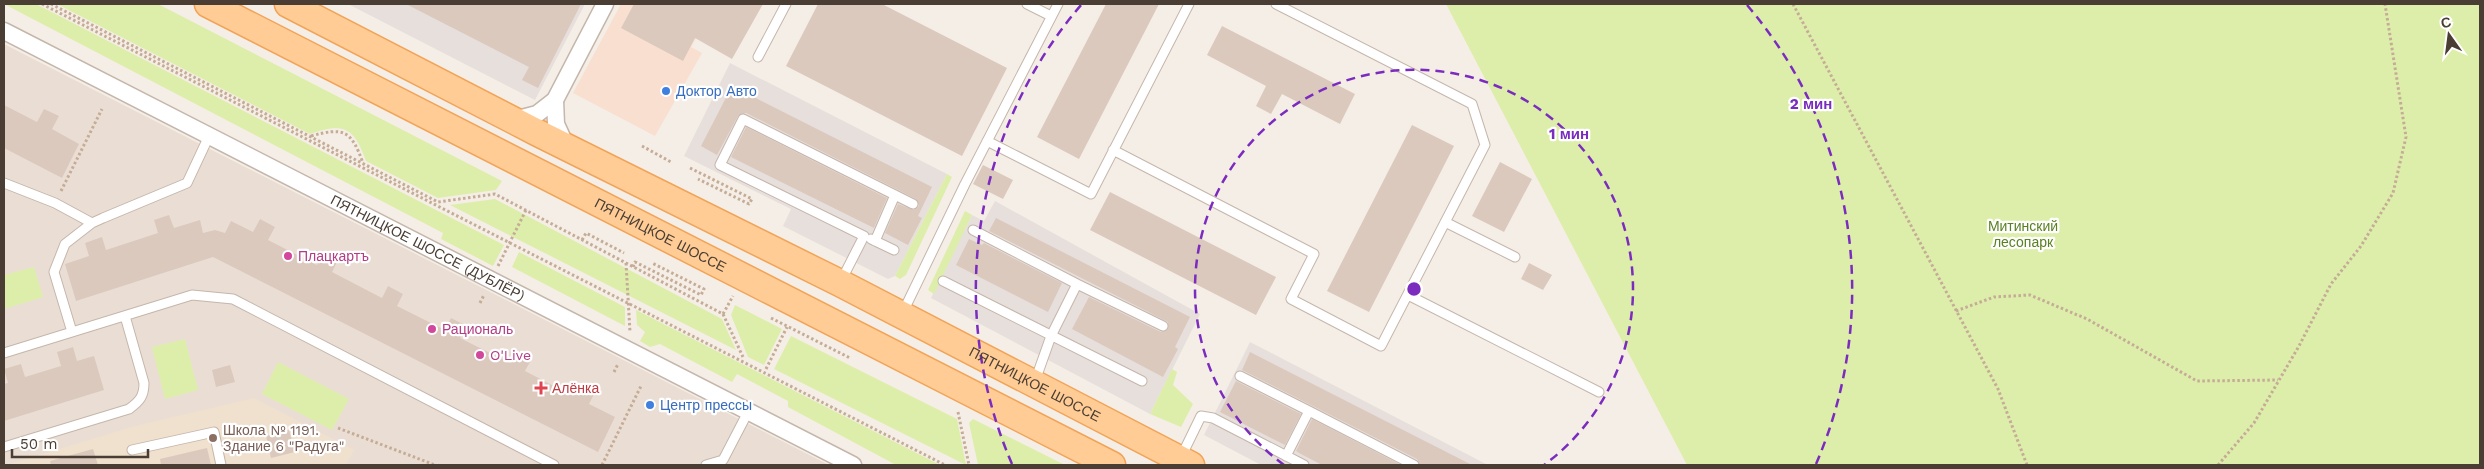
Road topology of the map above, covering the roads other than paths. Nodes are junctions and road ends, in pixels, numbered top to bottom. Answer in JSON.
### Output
{"nodes":[{"id":1,"x":208,"y":4,"type":"edge"},
{"id":2,"x":288,"y":4,"type":"edge"},
{"id":3,"x":605,"y":4,"type":"edge"},
{"id":4,"x":786,"y":4,"type":"edge"},
{"id":5,"x":1027,"y":4,"type":"edge"},
{"id":6,"x":1058,"y":4,"type":"edge"},
{"id":7,"x":1189,"y":4,"type":"edge"},
{"id":8,"x":1276,"y":4,"type":"edge"},
{"id":9,"x":1052,"y":16,"type":"junction"},
{"id":10,"x":4,"y":31,"type":"edge"},
{"id":11,"x":758,"y":57,"type":"dead end"},
{"id":12,"x":555,"y":100,"type":"junction"},
{"id":13,"x":514,"y":120,"type":"junction"},
{"id":14,"x":209,"y":136,"type":"junction"},
{"id":15,"x":987,"y":141,"type":"junction"},
{"id":16,"x":567,"y":148,"type":"junction"},
{"id":17,"x":1113,"y":150,"type":"junction"},
{"id":18,"x":4,"y":183,"type":"edge"},
{"id":19,"x":895,"y":195,"type":"junction"},
{"id":20,"x":913,"y":204,"type":"dead end"},
{"id":21,"x":1445,"y":222,"type":"junction"},
{"id":22,"x":92,"y":223,"type":"junction"},
{"id":23,"x":972,"y":230,"type":"dead end"},
{"id":24,"x":864,"y":236,"type":"junction"},
{"id":25,"x":875,"y":241,"type":"junction"},
{"id":26,"x":894,"y":250,"type":"dead end"},
{"id":27,"x":1515,"y":257,"type":"dead end"},
{"id":28,"x":943,"y":282,"type":"dead end"},
{"id":29,"x":840,"y":283,"type":"junction"},
{"id":30,"x":1077,"y":284,"type":"junction"},
{"id":31,"x":1408,"y":295,"type":"junction"},
{"id":32,"x":125,"y":316,"type":"junction"},
{"id":33,"x":901,"y":316,"type":"junction"},
{"id":34,"x":1163,"y":326,"type":"dead end"},
{"id":35,"x":72,"y":332,"type":"junction"},
{"id":36,"x":1050,"y":336,"type":"junction"},
{"id":37,"x":4,"y":353,"type":"edge"},
{"id":38,"x":1240,"y":376,"type":"dead end"},
{"id":39,"x":1142,"y":381,"type":"dead end"},
{"id":40,"x":1034,"y":384,"type":"junction"},
{"id":41,"x":1599,"y":392,"type":"dead end"},
{"id":42,"x":1309,"y":411,"type":"junction"},
{"id":43,"x":748,"y":412,"type":"junction"},
{"id":44,"x":4,"y":447,"type":"edge"},
{"id":45,"x":132,"y":450,"type":"dead end"},
{"id":46,"x":1286,"y":456,"type":"junction"},
{"id":47,"x":1185,"y":462,"type":"edge"},
{"id":48,"x":221,"y":465,"type":"edge"},
{"id":49,"x":554,"y":465,"type":"edge"},
{"id":50,"x":706,"y":465,"type":"edge"},
{"id":51,"x":853,"y":465,"type":"edge"},
{"id":52,"x":1112,"y":465,"type":"edge"},
{"id":53,"x":1304,"y":465,"type":"edge"},
{"id":54,"x":1414,"y":465,"type":"edge"}],
"edges":[{"from":1,"to":52,"type":"main road","name":"ПЯТНИЦКОЕ ШОССЕ"},
{"from":2,"to":13,"type":"main road","name":"ПЯТНИЦКОЕ ШОССЕ"},
{"from":3,"to":12,"type":"street"},
{"from":4,"to":11,"type":"lane"},
{"from":5,"to":9,"type":"lane"},
{"from":6,"to":9,"type":"lane"},
{"from":7,"to":17,"type":"lane"},
{"from":8,"to":21,"type":"lane"},
{"from":9,"to":15,"type":"lane"},
{"from":10,"to":14,"type":"street","name":"ПЯТНИЦКОЕ ШОССЕ (ДУБЛЁР)"},
{"from":12,"to":13,"type":"street"},
{"from":12,"to":16,"type":"street"},
{"from":13,"to":16,"type":"main road","name":"ПЯТНИЦКОЕ ШОССЕ"},
{"from":14,"to":22,"type":"lane"},
{"from":14,"to":43,"type":"street","name":"ПЯТНИЦКОЕ ШОССЕ (ДУБЛЁР)"},
{"from":15,"to":17,"type":"lane"},
{"from":15,"to":33,"type":"lane"},
{"from":16,"to":29,"type":"main road","name":"ПЯТНИЦКОЕ ШОССЕ"},
{"from":17,"to":31,"type":"lane"},
{"from":18,"to":22,"type":"lane"},
{"from":19,"to":20,"type":"lane"},
{"from":19,"to":24,"type":"lane"},
{"from":19,"to":25,"type":"lane"},
{"from":21,"to":27,"type":"lane"},
{"from":21,"to":31,"type":"lane"},
{"from":22,"to":35,"type":"lane"},
{"from":23,"to":30,"type":"lane"},
{"from":24,"to":25,"type":"lane"},
{"from":24,"to":29,"type":"lane"},
{"from":25,"to":26,"type":"lane"},
{"from":28,"to":36,"type":"lane"},
{"from":29,"to":33,"type":"main road","name":"ПЯТНИЦКОЕ ШОССЕ"},
{"from":30,"to":34,"type":"lane"},
{"from":30,"to":36,"type":"lane"},
{"from":31,"to":41,"type":"lane"},
{"from":32,"to":35,"type":"lane"},
{"from":32,"to":44,"type":"lane"},
{"from":32,"to":49,"type":"lane"},
{"from":33,"to":40,"type":"main road","name":"ПЯТНИЦКОЕ ШОССЕ"},
{"from":35,"to":37,"type":"lane"},
{"from":36,"to":39,"type":"lane"},
{"from":36,"to":40,"type":"lane"},
{"from":38,"to":42,"type":"lane"},
{"from":40,"to":47,"type":"main road","name":"ПЯТНИЦКОЕ ШОССЕ"},
{"from":42,"to":46,"type":"lane"},
{"from":42,"to":54,"type":"lane"},
{"from":43,"to":50,"type":"lane"},
{"from":43,"to":51,"type":"street","name":"ПЯТНИЦКОЕ ШОССЕ (ДУБЛЁР)"},
{"from":45,"to":48,"type":"lane"},
{"from":46,"to":47,"type":"lane"},
{"from":46,"to":53,"type":"lane"}]}
